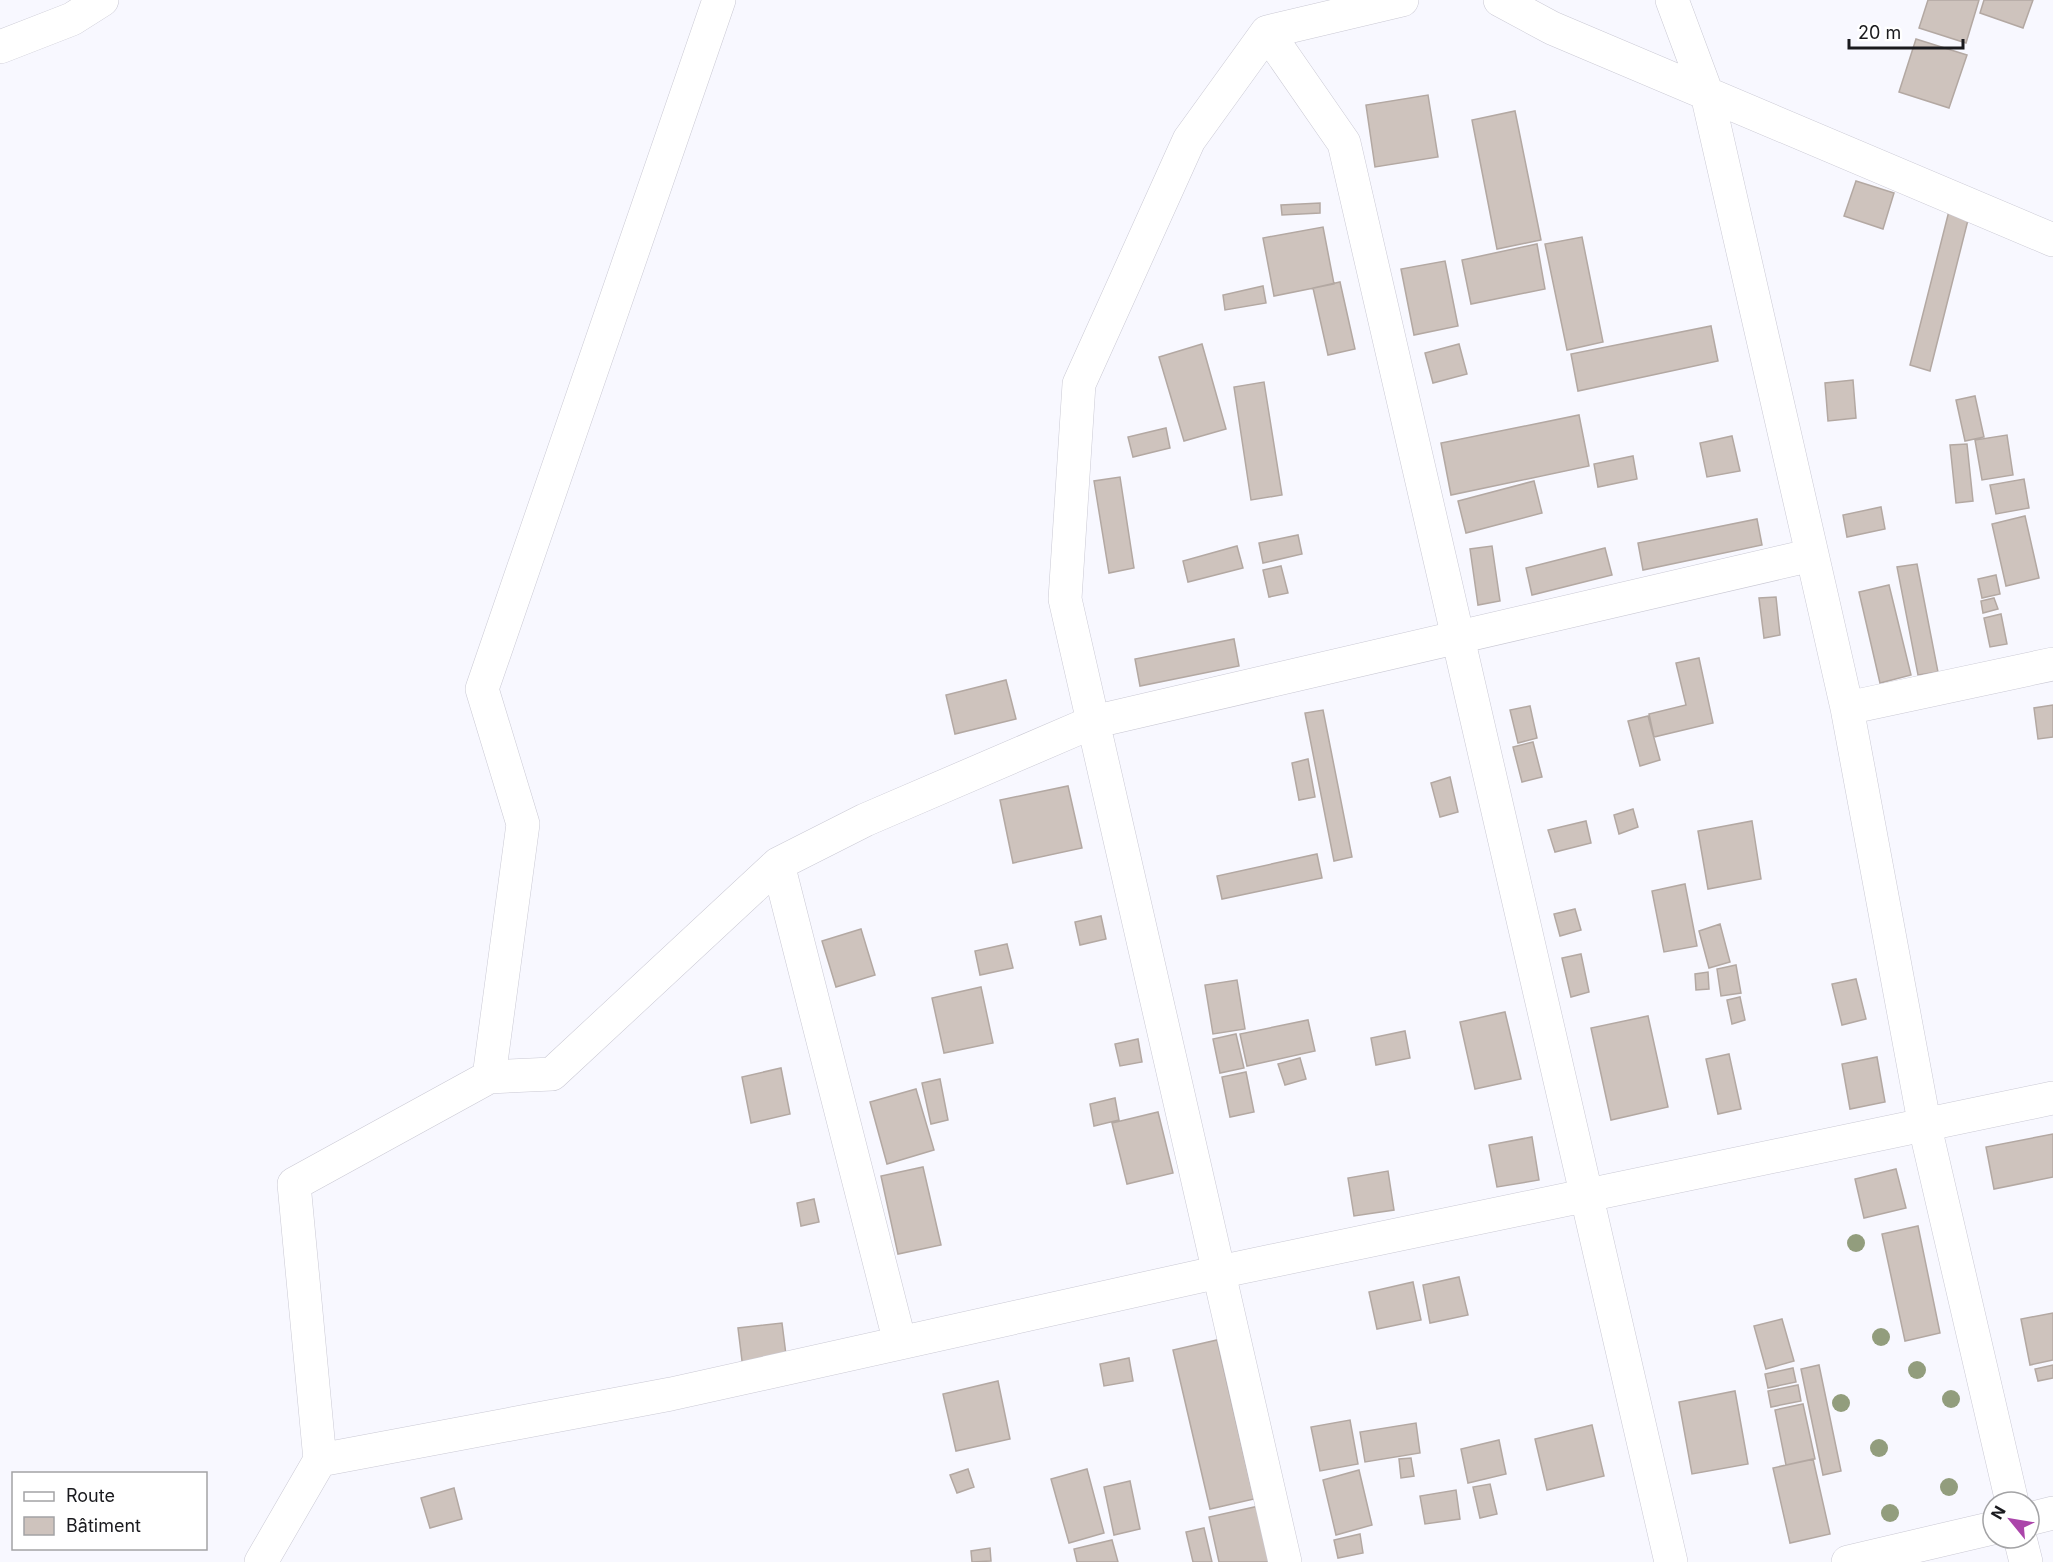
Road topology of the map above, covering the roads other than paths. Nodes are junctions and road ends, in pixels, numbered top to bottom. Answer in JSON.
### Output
{"nodes":[{"id":1,"x":102,"y":0,"type":"edge"},
{"id":2,"x":719,"y":0,"type":"edge"},
{"id":3,"x":1402,"y":0,"type":"edge"},
{"id":4,"x":1500,"y":0,"type":"edge"},
{"id":5,"x":1672,"y":0,"type":"edge"},
{"id":6,"x":1267,"y":32,"type":"junction"},
{"id":7,"x":0,"y":47,"type":"edge"},
{"id":8,"x":1707,"y":94,"type":"junction"},
{"id":9,"x":2053,"y":240,"type":"edge"},
{"id":10,"x":1812,"y":555,"type":"junction"},
{"id":11,"x":1459,"y":637,"type":"junction"},
{"id":12,"x":2053,"y":664,"type":"edge"},
{"id":13,"x":1847,"y":708,"type":"junction"},
{"id":14,"x":1093,"y":722,"type":"junction"},
{"id":15,"x":778,"y":864,"type":"junction"},
{"id":16,"x":489,"y":1077,"type":"junction"},
{"id":17,"x":2053,"y":1098,"type":"edge"},
{"id":18,"x":1925,"y":1127,"type":"junction"},
{"id":19,"x":1587,"y":1197,"type":"junction"},
{"id":20,"x":1219,"y":1272,"type":"junction"},
{"id":21,"x":900,"y":1343,"type":"junction"},
{"id":22,"x":320,"y":1460,"type":"junction"},
{"id":23,"x":2009,"y":1490,"type":"edge"},
{"id":24,"x":1981,"y":1531,"type":"edge"},
{"id":25,"x":261,"y":1562,"type":"edge"},
{"id":26,"x":1285,"y":1562,"type":"edge"},
{"id":27,"x":1671,"y":1562,"type":"edge"},
{"id":28,"x":1848,"y":1562,"type":"edge"}],
"edges":[{"from":1,"to":7,"type":"street"},
{"from":2,"to":16,"type":"street"},
{"from":3,"to":6,"type":"street"},
{"from":4,"to":8,"type":"street"},
{"from":5,"to":8,"type":"street"},
{"from":6,"to":11,"type":"street"},
{"from":6,"to":14,"type":"street"},
{"from":8,"to":9,"type":"street"},
{"from":8,"to":10,"type":"street"},
{"from":10,"to":11,"type":"street"},
{"from":10,"to":13,"type":"street"},
{"from":11,"to":14,"type":"street"},
{"from":11,"to":19,"type":"street"},
{"from":12,"to":13,"type":"street"},
{"from":13,"to":18,"type":"street"},
{"from":14,"to":15,"type":"street"},
{"from":14,"to":20,"type":"street"},
{"from":15,"to":16,"type":"street"},
{"from":15,"to":21,"type":"street"},
{"from":16,"to":22,"type":"street"},
{"from":17,"to":18,"type":"street"},
{"from":18,"to":19,"type":"street"},
{"from":18,"to":23,"type":"street"},
{"from":19,"to":20,"type":"street"},
{"from":19,"to":27,"type":"street"},
{"from":20,"to":21,"type":"street"},
{"from":20,"to":26,"type":"street"},
{"from":21,"to":22,"type":"street"},
{"from":22,"to":25,"type":"street"},
{"from":24,"to":28,"type":"street"}]}
